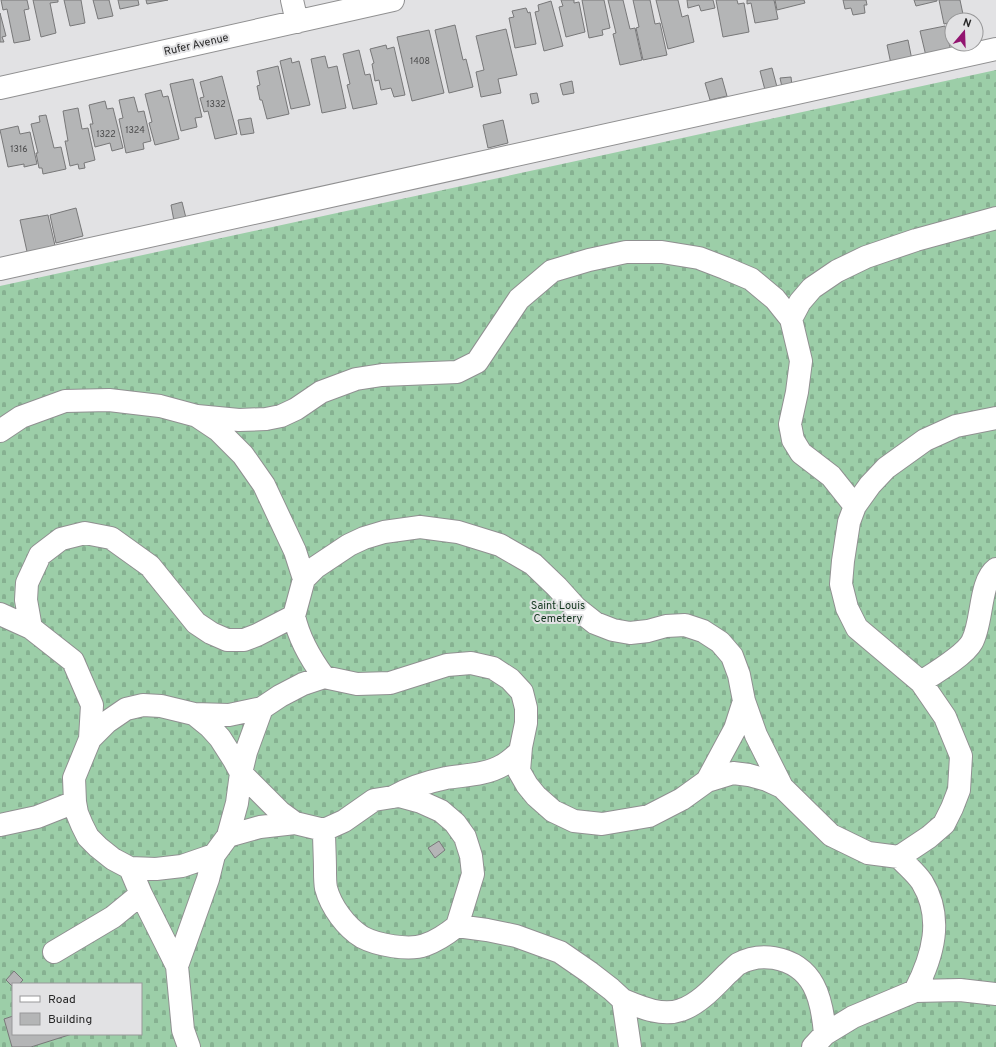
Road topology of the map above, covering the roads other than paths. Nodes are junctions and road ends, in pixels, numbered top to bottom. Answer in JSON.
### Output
{"nodes":[{"id":1,"x":292,"y":0,"type":"edge"},
{"id":2,"x":393,"y":0,"type":"edge"},
{"id":3,"x":297,"y":22,"type":"junction"},
{"id":4,"x":996,"y":49,"type":"edge"},
{"id":5,"x":0,"y":88,"type":"edge"},
{"id":6,"x":996,"y":218,"type":"edge"},
{"id":7,"x":0,"y":269,"type":"edge"},
{"id":8,"x":791,"y":319,"type":"junction"},
{"id":9,"x":197,"y":416,"type":"junction"},
{"id":10,"x":996,"y":418,"type":"edge"},
{"id":11,"x":0,"y":431,"type":"edge"},
{"id":12,"x":855,"y":506,"type":"junction"},
{"id":13,"x":996,"y":569,"type":"edge"},
{"id":14,"x":304,"y":579,"type":"junction"},
{"id":15,"x":0,"y":614,"type":"edge"},
{"id":16,"x":294,"y":616,"type":"junction"},
{"id":17,"x":31,"y":628,"type":"junction"},
{"id":18,"x":324,"y":677,"type":"junction"},
{"id":19,"x":921,"y":682,"type":"junction"},
{"id":20,"x":744,"y":701,"type":"junction"},
{"id":21,"x":262,"y":708,"type":"junction"},
{"id":22,"x":194,"y":714,"type":"junction"},
{"id":23,"x":90,"y":740,"type":"junction"},
{"id":24,"x":520,"y":752,"type":"junction"},
{"id":25,"x":241,"y":773,"type":"junction"},
{"id":26,"x":707,"y":781,"type":"junction"},
{"id":27,"x":782,"y":787,"type":"junction"},
{"id":28,"x":394,"y":797,"type":"junction"},
{"id":29,"x":75,"y":802,"type":"junction"},
{"id":30,"x":295,"y":823,"type":"junction"},
{"id":31,"x":0,"y":825,"type":"edge"},
{"id":32,"x":324,"y":830,"type":"junction"},
{"id":33,"x":228,"y":836,"type":"junction"},
{"id":34,"x":214,"y":855,"type":"junction"},
{"id":35,"x":899,"y":857,"type":"junction"},
{"id":36,"x":130,"y":868,"type":"junction"},
{"id":37,"x":141,"y":894,"type":"junction"},
{"id":38,"x":456,"y":926,"type":"junction"},
{"id":39,"x":54,"y":952,"type":"dead end"},
{"id":40,"x":178,"y":966,"type":"junction"},
{"id":41,"x":915,"y":990,"type":"junction"},
{"id":42,"x":996,"y":994,"type":"edge"},
{"id":43,"x":622,"y":1000,"type":"junction"},
{"id":44,"x":819,"y":1041,"type":"edge"},
{"id":45,"x":189,"y":1047,"type":"edge"},
{"id":46,"x":630,"y":1047,"type":"edge"}],
"edges":[{"from":1,"to":3,"type":"street"},
{"from":2,"to":3,"type":"street","name":"Rufer Avenue"},
{"from":3,"to":5,"type":"street","name":"Rufer Avenue"},
{"from":4,"to":7,"type":"street"},
{"from":6,"to":8,"type":"street"},
{"from":8,"to":9,"type":"street"},
{"from":8,"to":12,"type":"street"},
{"from":9,"to":11,"type":"street"},
{"from":9,"to":14,"type":"street"},
{"from":10,"to":12,"type":"street"},
{"from":12,"to":19,"type":"street"},
{"from":13,"to":19,"type":"street"},
{"from":14,"to":16,"type":"street"},
{"from":14,"to":20,"type":"street"},
{"from":15,"to":17,"type":"street"},
{"from":16,"to":17,"type":"street"},
{"from":16,"to":18,"type":"street"},
{"from":17,"to":23,"type":"street"},
{"from":18,"to":21,"type":"street"},
{"from":18,"to":24,"type":"street"},
{"from":19,"to":35,"type":"street"},
{"from":20,"to":26,"type":"street"},
{"from":20,"to":27,"type":"street"},
{"from":21,"to":22,"type":"street"},
{"from":21,"to":25,"type":"street"},
{"from":22,"to":23,"type":"street"},
{"from":22,"to":25,"type":"street"},
{"from":23,"to":29,"type":"street"},
{"from":24,"to":26,"type":"street"},
{"from":24,"to":28,"type":"street"},
{"from":25,"to":30,"type":"street"},
{"from":25,"to":33,"type":"street"},
{"from":26,"to":27,"type":"street"},
{"from":27,"to":35,"type":"street"},
{"from":28,"to":32,"type":"street"},
{"from":28,"to":38,"type":"street"},
{"from":29,"to":31,"type":"street"},
{"from":29,"to":36,"type":"street"},
{"from":30,"to":32,"type":"street"},
{"from":30,"to":33,"type":"street"},
{"from":32,"to":38,"type":"street"},
{"from":33,"to":34,"type":"street"},
{"from":34,"to":36,"type":"street"},
{"from":34,"to":40,"type":"street"},
{"from":35,"to":41,"type":"street"},
{"from":36,"to":37,"type":"street"},
{"from":37,"to":39,"type":"street"},
{"from":37,"to":40,"type":"street"},
{"from":38,"to":43,"type":"street"},
{"from":40,"to":45,"type":"street"},
{"from":41,"to":42,"type":"street"},
{"from":41,"to":44,"type":"street"},
{"from":43,"to":44,"type":"street"},
{"from":43,"to":46,"type":"street"}]}
